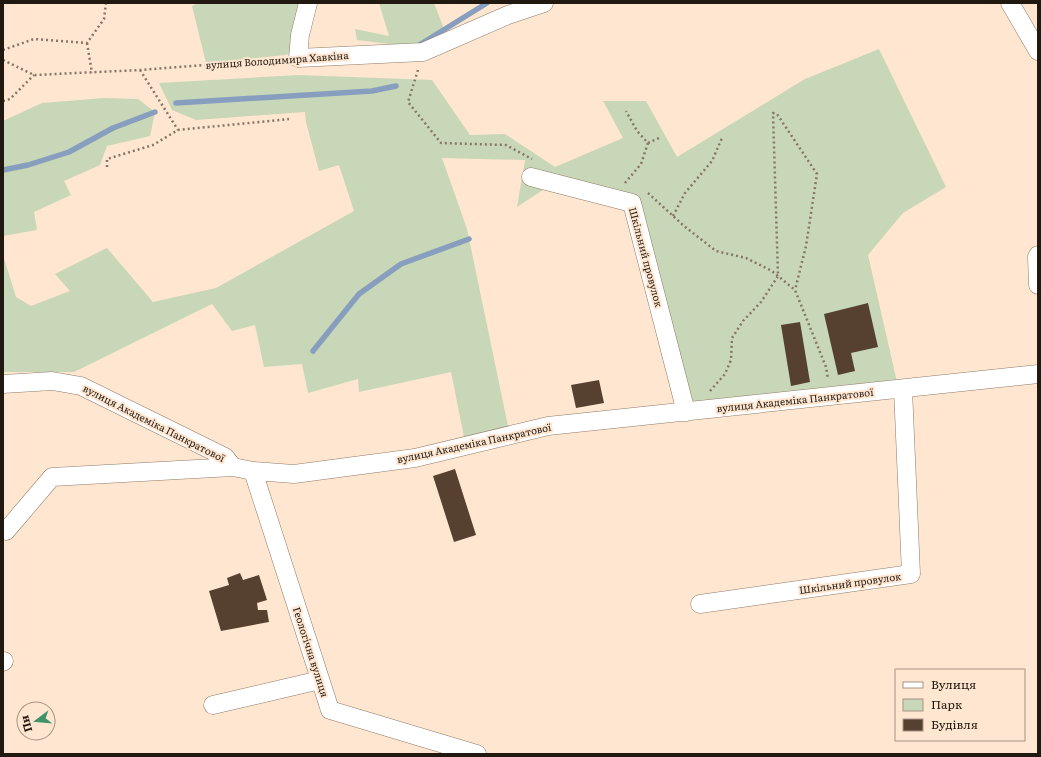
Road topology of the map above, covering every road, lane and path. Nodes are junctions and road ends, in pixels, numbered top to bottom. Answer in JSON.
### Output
{"nodes":[{"id":1,"x":106,"y":3,"type":"edge"},
{"id":2,"x":308,"y":3,"type":"edge"},
{"id":3,"x":544,"y":3,"type":"edge"},
{"id":4,"x":1010,"y":3,"type":"edge"},
{"id":5,"x":87,"y":43,"type":"junction"},
{"id":6,"x":3,"y":50,"type":"edge"},
{"id":7,"x":1038,"y":51,"type":"edge"},
{"id":8,"x":423,"y":52,"type":"junction"},
{"id":9,"x":298,"y":58,"type":"junction"},
{"id":10,"x":3,"y":60,"type":"edge"},
{"id":11,"x":140,"y":70,"type":"junction"},
{"id":12,"x":92,"y":73,"type":"junction"},
{"id":13,"x":34,"y":75,"type":"junction"},
{"id":14,"x":3,"y":101,"type":"edge"},
{"id":15,"x":626,"y":111,"type":"dead end"},
{"id":16,"x":289,"y":120,"type":"dead end"},
{"id":17,"x":178,"y":130,"type":"junction"},
{"id":18,"x":659,"y":138,"type":"dead end"},
{"id":19,"x":722,"y":138,"type":"dead end"},
{"id":20,"x":648,"y":143,"type":"junction"},
{"id":21,"x":107,"y":168,"type":"dead end"},
{"id":22,"x":531,"y":177,"type":"joint"},
{"id":23,"x":614,"y":198,"type":"junction"},
{"id":24,"x":632,"y":203,"type":"junction"},
{"id":25,"x":673,"y":216,"type":"junction"},
{"id":26,"x":1038,"y":256,"type":"edge"},
{"id":27,"x":778,"y":276,"type":"junction"},
{"id":28,"x":1038,"y":285,"type":"edge"},
{"id":29,"x":795,"y":290,"type":"junction"},
{"id":30,"x":1038,"y":374,"type":"edge"},
{"id":31,"x":3,"y":384,"type":"edge"},
{"id":32,"x":903,"y":389,"type":"junction"},
{"id":33,"x":832,"y":397,"type":"junction"},
{"id":34,"x":706,"y":409,"type":"junction"},
{"id":35,"x":686,"y":412,"type":"junction"},
{"id":36,"x":233,"y":467,"type":"junction"},
{"id":37,"x":253,"y":471,"type":"junction"},
{"id":38,"x":6,"y":531,"type":"dead end"},
{"id":39,"x":700,"y":604,"type":"dead end"},
{"id":40,"x":320,"y":680,"type":"junction"},
{"id":41,"x":213,"y":704,"type":"dead end"},
{"id":42,"x":477,"y":754,"type":"edge"}],
"edges":[{"from":1,"to":5,"type":"path"},
{"from":2,"to":9,"type":"street"},
{"from":3,"to":8,"type":"street","name":"вулиця Володимира Хавкіна"},
{"from":4,"to":7,"type":"street"},
{"from":5,"to":6,"type":"path"},
{"from":5,"to":12,"type":"path"},
{"from":8,"to":9,"type":"street","name":"вулиця Володимира Хавкіна"},
{"from":8,"to":22,"type":"path"},
{"from":9,"to":11,"type":"path","name":"вулиця Володимира Хавкіна"},
{"from":10,"to":13,"type":"path","name":"вулиця Володимира Хавкіна"},
{"from":11,"to":12,"type":"path","name":"вулиця Володимира Хавкіна"},
{"from":11,"to":17,"type":"path"},
{"from":12,"to":13,"type":"path","name":"вулиця Володимира Хавкіна"},
{"from":13,"to":14,"type":"path"},
{"from":15,"to":20,"type":"path"},
{"from":16,"to":17,"type":"path"},
{"from":17,"to":21,"type":"path"},
{"from":18,"to":20,"type":"path"},
{"from":19,"to":25,"type":"path"},
{"from":20,"to":23,"type":"path"},
{"from":22,"to":23,"type":"street","name":"Шкільний провулок"},
{"from":23,"to":24,"type":"street","name":"Шкільний провулок"},
{"from":24,"to":25,"type":"path"},
{"from":24,"to":35,"type":"street","name":"Шкільний провулок"},
{"from":25,"to":27,"type":"path"},
{"from":26,"to":28,"type":"street"},
{"from":27,"to":29,"type":"path"},
{"from":27,"to":29,"type":"path"},
{"from":27,"to":34,"type":"path"},
{"from":29,"to":33,"type":"path"},
{"from":30,"to":32,"type":"street","name":"вулиця Академіка Панкратової"},
{"from":31,"to":36,"type":"street","name":"вулиця Академіка Панкратової"},
{"from":32,"to":33,"type":"street","name":"вулиця Академіка Панкратової"},
{"from":32,"to":39,"type":"street","name":"Шкільний провулок"},
{"from":33,"to":34,"type":"street","name":"вулиця Академіка Панкратової"},
{"from":34,"to":35,"type":"street","name":"вулиця Академіка Панкратової"},
{"from":35,"to":37,"type":"street","name":"вулиця Академіка Панкратової"},
{"from":36,"to":37,"type":"street","name":"вулиця Академіка Панкратової"},
{"from":36,"to":38,"type":"street"},
{"from":37,"to":40,"type":"street","name":"Геологічна вулиця"},
{"from":40,"to":41,"type":"street"},
{"from":40,"to":42,"type":"street","name":"Геологічна вулиця"}]}
